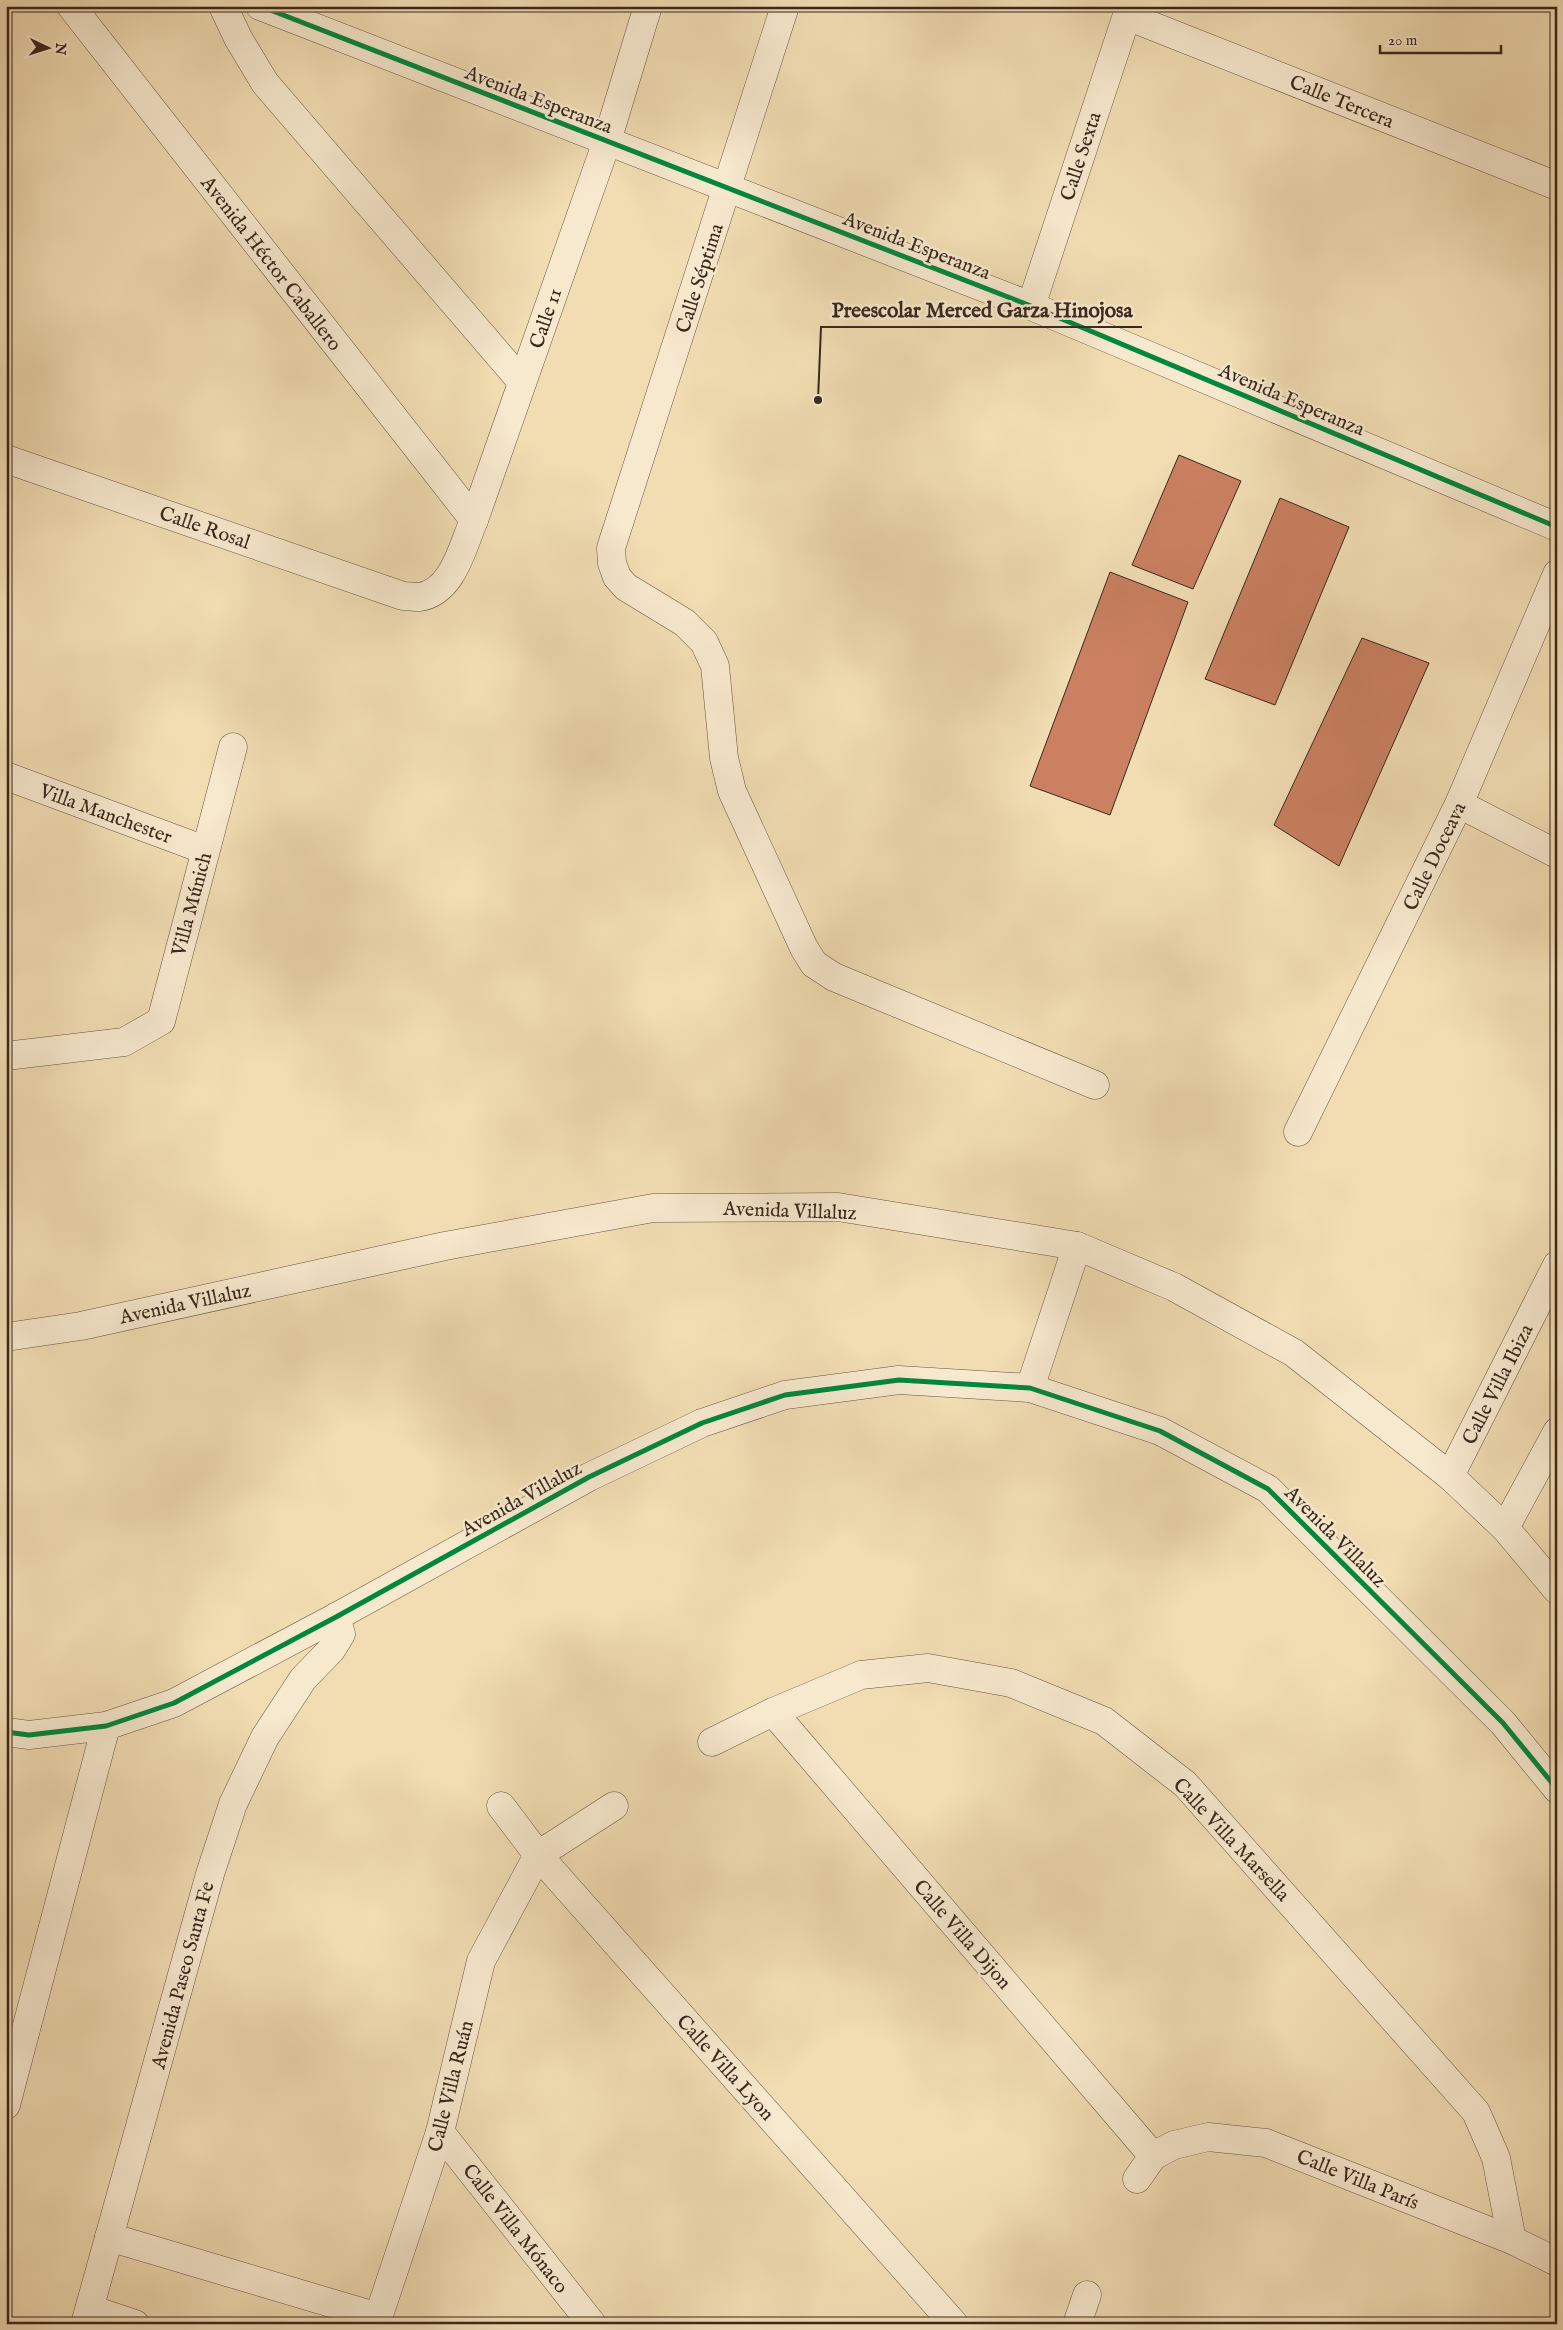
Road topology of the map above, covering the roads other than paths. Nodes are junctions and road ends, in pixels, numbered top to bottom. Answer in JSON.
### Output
{"nodes":[{"id":1,"x":70,"y":6,"type":"edge"},
{"id":2,"x":223,"y":6,"type":"edge"},
{"id":3,"x":260,"y":6,"type":"edge"},
{"id":4,"x":648,"y":6,"type":"edge"},
{"id":5,"x":785,"y":6,"type":"edge"},
{"id":6,"x":1128,"y":11,"type":"edge"},
{"id":7,"x":607,"y":141,"type":"junction"},
{"id":8,"x":1557,"y":186,"type":"edge"},
{"id":9,"x":729,"y":188,"type":"junction"},
{"id":10,"x":1031,"y":306,"type":"junction"},
{"id":11,"x":522,"y":382,"type":"junction"},
{"id":12,"x":6,"y":459,"type":"edge"},
{"id":13,"x":474,"y":520,"type":"junction"},
{"id":14,"x":1557,"y":527,"type":"edge"},
{"id":15,"x":1557,"y":574,"type":"edge"},
{"id":16,"x":403,"y":596,"type":"joint"},
{"id":17,"x":233,"y":747,"type":"dead end"},
{"id":18,"x":6,"y":776,"type":"edge"},
{"id":19,"x":1459,"y":804,"type":"junction"},
{"id":20,"x":205,"y":850,"type":"junction"},
{"id":21,"x":1557,"y":854,"type":"edge"},
{"id":22,"x":6,"y":1056,"type":"edge"},
{"id":23,"x":1095,"y":1085,"type":"dead end"},
{"id":24,"x":1298,"y":1132,"type":"dead end"},
{"id":25,"x":1078,"y":1246,"type":"junction"},
{"id":26,"x":1557,"y":1265,"type":"edge"},
{"id":27,"x":6,"y":1337,"type":"edge"},
{"id":28,"x":1030,"y":1388,"type":"junction"},
{"id":29,"x":1557,"y":1432,"type":"edge"},
{"id":30,"x":1450,"y":1476,"type":"junction"},
{"id":31,"x":1505,"y":1528,"type":"junction"},
{"id":32,"x":1557,"y":1590,"type":"edge"},
{"id":33,"x":336,"y":1617,"type":"junction"},
{"id":34,"x":773,"y":1712,"type":"junction"},
{"id":35,"x":106,"y":1726,"type":"junction"},
{"id":36,"x":6,"y":1732,"type":"edge"},
{"id":37,"x":712,"y":1742,"type":"dead end"},
{"id":38,"x":1557,"y":1789,"type":"edge"},
{"id":39,"x":500,"y":1806,"type":"dead end"},
{"id":40,"x":614,"y":1806,"type":"dead end"},
{"id":41,"x":538,"y":1855,"type":"junction"},
{"id":42,"x":6,"y":2105,"type":"edge"},
{"id":43,"x":440,"y":2132,"type":"junction"},
{"id":44,"x":1153,"y":2156,"type":"junction"},
{"id":45,"x":1137,"y":2179,"type":"dead end"},
{"id":46,"x":110,"y":2237,"type":"junction"},
{"id":47,"x":1512,"y":2240,"type":"junction"},
{"id":48,"x":1557,"y":2262,"type":"edge"},
{"id":49,"x":1087,"y":2295,"type":"dead end"},
{"id":50,"x":88,"y":2316,"type":"edge"},
{"id":51,"x":377,"y":2320,"type":"edge"},
{"id":52,"x":135,"y":2324,"type":"edge"},
{"id":53,"x":592,"y":2324,"type":"edge"},
{"id":54,"x":954,"y":2324,"type":"edge"},
{"id":55,"x":1077,"y":2324,"type":"edge"}],
"edges":[{"from":1,"to":13,"type":"street","name":"Avenida Héctor Caballero"},
{"from":2,"to":11,"type":"street"},
{"from":3,"to":7,"type":"street","name":"Avenida Esperanza"},
{"from":4,"to":7,"type":"street","name":"Calle 11"},
{"from":5,"to":9,"type":"street","name":"Calle Séptima"},
{"from":6,"to":8,"type":"street","name":"Calle Tercera"},
{"from":6,"to":10,"type":"street","name":"Calle Sexta"},
{"from":7,"to":9,"type":"street","name":"Avenida Esperanza"},
{"from":7,"to":11,"type":"street","name":"Calle 11"},
{"from":9,"to":10,"type":"street","name":"Avenida Esperanza"},
{"from":9,"to":23,"type":"street","name":"Calle Séptima"},
{"from":10,"to":14,"type":"street","name":"Avenida Esperanza"},
{"from":11,"to":13,"type":"street","name":"Calle 11"},
{"from":12,"to":16,"type":"street","name":"Calle Rosal"},
{"from":13,"to":16,"type":"street","name":"Calle 11"},
{"from":15,"to":19,"type":"street","name":"Calle Doceava"},
{"from":17,"to":20,"type":"street","name":"Villa Múnich"},
{"from":18,"to":20,"type":"street","name":"Villa Manchester"},
{"from":19,"to":21,"type":"street"},
{"from":19,"to":24,"type":"street","name":"Calle Doceava"},
{"from":20,"to":22,"type":"street","name":"Villa Múnich"},
{"from":25,"to":27,"type":"street","name":"Avenida Villaluz"},
{"from":25,"to":28,"type":"street"},
{"from":25,"to":30,"type":"street","name":"Avenida Villaluz"},
{"from":26,"to":30,"type":"street","name":"Calle Villa Ibiza"},
{"from":28,"to":33,"type":"street","name":"Avenida Villaluz"},
{"from":28,"to":38,"type":"street","name":"Avenida Villaluz"},
{"from":29,"to":31,"type":"street"},
{"from":30,"to":31,"type":"street","name":"Avenida Villaluz"},
{"from":31,"to":32,"type":"street","name":"Avenida Villaluz"},
{"from":33,"to":35,"type":"street","name":"Avenida Villaluz"},
{"from":33,"to":46,"type":"street","name":"Avenida Paseo Santa Fe"},
{"from":34,"to":37,"type":"street","name":"Calle Villa Marsella"},
{"from":34,"to":44,"type":"street","name":"Calle Villa Dijon"},
{"from":34,"to":47,"type":"street","name":"Calle Villa Marsella"},
{"from":35,"to":36,"type":"street","name":"Avenida Villaluz"},
{"from":35,"to":42,"type":"street"},
{"from":39,"to":41,"type":"street","name":"Calle Villa Lyon"},
{"from":40,"to":41,"type":"street"},
{"from":41,"to":43,"type":"street","name":"Calle Villa Ruán"},
{"from":41,"to":54,"type":"street","name":"Calle Villa Lyon"},
{"from":43,"to":51,"type":"street","name":"Calle Villa Ruán"},
{"from":43,"to":53,"type":"street","name":"Calle Villa Mónaco"},
{"from":44,"to":45,"type":"street"},
{"from":44,"to":47,"type":"street","name":"Calle Villa París"},
{"from":46,"to":50,"type":"street","name":"Avenida Paseo Santa Fe"},
{"from":46,"to":51,"type":"street"},
{"from":47,"to":48,"type":"street","name":"Calle Villa París"},
{"from":49,"to":55,"type":"street"},
{"from":50,"to":52,"type":"street"}]}
